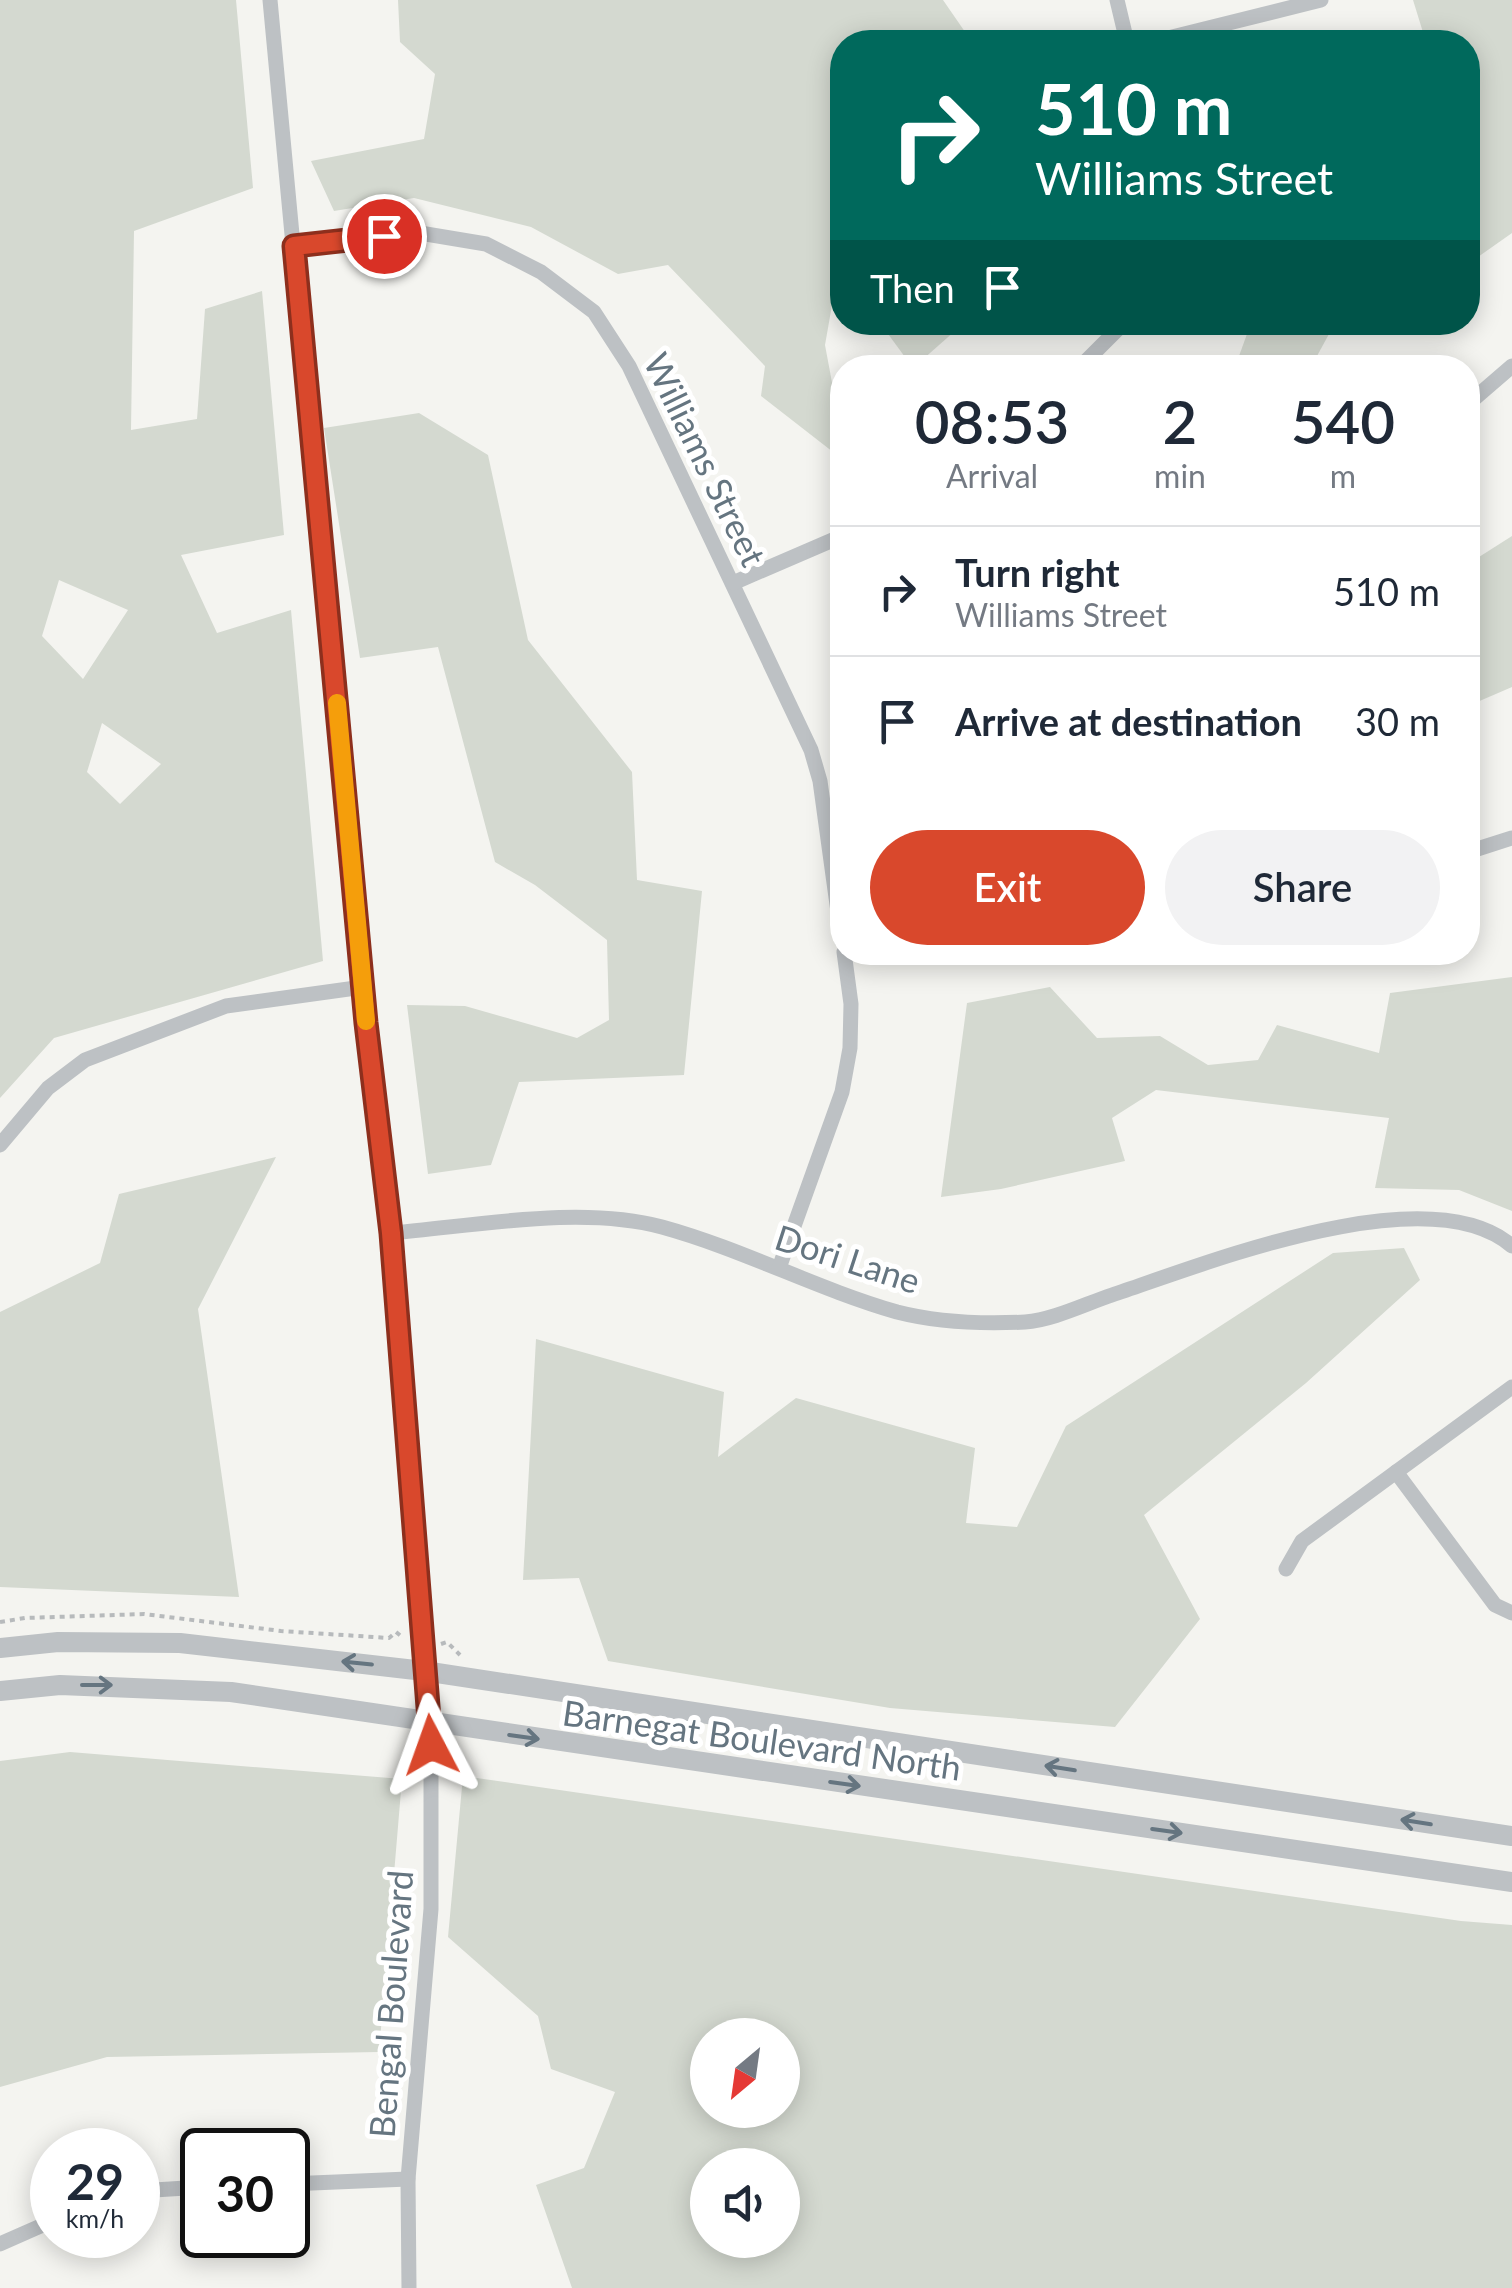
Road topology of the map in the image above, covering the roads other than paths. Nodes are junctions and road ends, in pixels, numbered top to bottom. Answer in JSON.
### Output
{"nodes":[{"id":1,"x":270,"y":0,"type":"edge"},
{"id":2,"x":1116,"y":0,"type":"edge"},
{"id":3,"x":1321,"y":0,"type":"edge"},
{"id":4,"x":1124,"y":30,"type":"edge"},
{"id":5,"x":1200,"y":30,"type":"edge"},
{"id":6,"x":294,"y":246,"type":"junction"},
{"id":7,"x":1112,"y":335,"type":"edge"},
{"id":8,"x":1092,"y":355,"type":"edge"},
{"id":9,"x":1512,"y":366,"type":"edge"},
{"id":10,"x":1480,"y":394,"type":"edge"},
{"id":11,"x":830,"y":541,"type":"edge"},
{"id":12,"x":733,"y":584,"type":"junction"},
{"id":13,"x":830,"y":836,"type":"edge"},
{"id":14,"x":1512,"y":838,"type":"edge"},
{"id":15,"x":1480,"y":848,"type":"edge"},
{"id":16,"x":846,"y":965,"type":"edge"},
{"id":17,"x":363,"y":987,"type":"junction"},
{"id":18,"x":0,"y":1145,"type":"edge"},
{"id":19,"x":391,"y":1233,"type":"junction"},
{"id":20,"x":1512,"y":1246,"type":"edge"},
{"id":21,"x":779,"y":1268,"type":"junction"},
{"id":22,"x":1512,"y":1387,"type":"edge"},
{"id":23,"x":1396,"y":1472,"type":"junction"},
{"id":24,"x":1286,"y":1570,"type":"dead end"},
{"id":25,"x":1512,"y":1613,"type":"edge"},
{"id":26,"x":0,"y":1648,"type":"edge"},
{"id":27,"x":424,"y":1670,"type":"junction"},
{"id":28,"x":0,"y":1691,"type":"edge"},
{"id":29,"x":431,"y":1723,"type":"junction"},
{"id":30,"x":1512,"y":1836,"type":"edge"},
{"id":31,"x":1512,"y":1882,"type":"edge"},
{"id":32,"x":408,"y":2179,"type":"junction"},
{"id":33,"x":310,"y":2183,"type":"edge"},
{"id":34,"x":30,"y":2230,"type":"edge"},
{"id":35,"x":0,"y":2244,"type":"edge"},
{"id":36,"x":409,"y":2288,"type":"edge"}],
"edges":[{"from":1,"to":6,"type":"street","name":"Bengal Boulevard"},
{"from":2,"to":4,"type":"street"},
{"from":3,"to":5,"type":"street"},
{"from":6,"to":12,"type":"street","name":"Williams Street"},
{"from":6,"to":17,"type":"street","name":"Bengal Boulevard"},
{"from":7,"to":8,"type":"street"},
{"from":9,"to":10,"type":"street"},
{"from":11,"to":12,"type":"street"},
{"from":12,"to":13,"type":"street","name":"Williams Street"},
{"from":14,"to":15,"type":"street"},
{"from":16,"to":21,"type":"street"},
{"from":17,"to":18,"type":"street"},
{"from":17,"to":19,"type":"street","name":"Bengal Boulevard"},
{"from":19,"to":21,"type":"street","name":"Dori Lane"},
{"from":19,"to":27,"type":"street","name":"Bengal Boulevard"},
{"from":20,"to":21,"type":"street","name":"Dori Lane"},
{"from":22,"to":23,"type":"street"},
{"from":23,"to":24,"type":"street"},
{"from":23,"to":25,"type":"street"},
{"from":27,"to":26,"type":"street","name":"Barnegat Boulevard North","one_way":true},
{"from":27,"to":29,"type":"street","name":"Bengal Boulevard"},
{"from":30,"to":27,"type":"street","name":"Barnegat Boulevard North","one_way":true},
{"from":28,"to":29,"type":"street","name":"Barnegat Boulevard North","one_way":true},
{"from":29,"to":31,"type":"street","name":"Barnegat Boulevard North","one_way":true},
{"from":29,"to":32,"type":"street","name":"Bengal Boulevard"},
{"from":32,"to":33,"type":"street"},
{"from":32,"to":36,"type":"street","name":"Bengal Boulevard"},
{"from":34,"to":35,"type":"street"}]}
